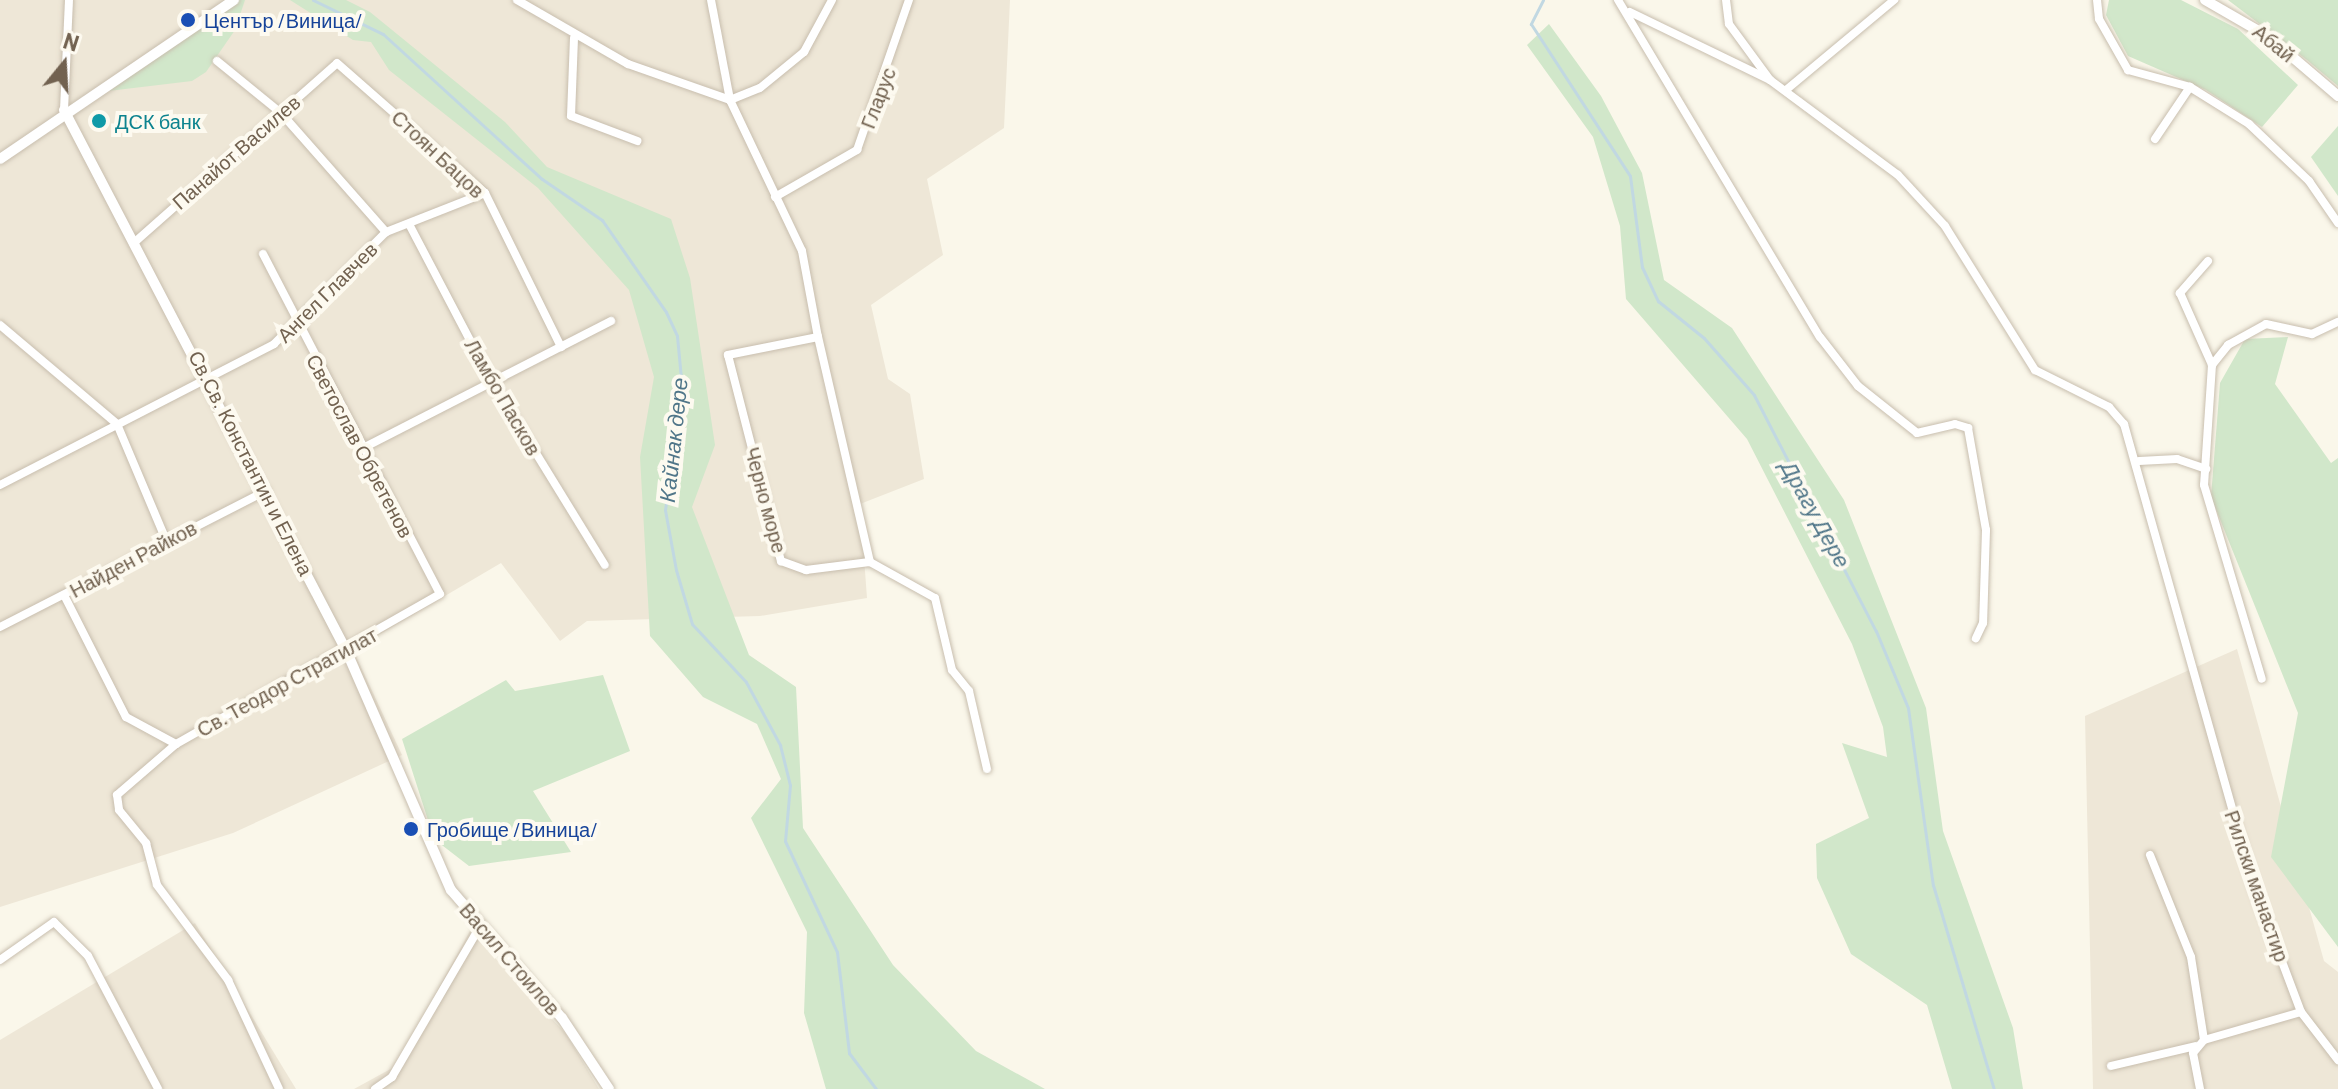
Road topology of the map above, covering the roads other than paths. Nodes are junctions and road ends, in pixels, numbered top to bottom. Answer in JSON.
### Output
{"nodes":[{"id":1,"x":234,"y":0,"type":"edge"},
{"id":2,"x":517,"y":0,"type":"edge"},
{"id":3,"x":711,"y":0,"type":"edge"},
{"id":4,"x":832,"y":0,"type":"edge"},
{"id":5,"x":909,"y":0,"type":"edge"},
{"id":6,"x":1618,"y":0,"type":"edge"},
{"id":7,"x":1726,"y":0,"type":"edge"},
{"id":8,"x":1894,"y":0,"type":"edge"},
{"id":9,"x":2097,"y":0,"type":"edge"},
{"id":10,"x":2205,"y":0,"type":"edge"},
{"id":11,"x":71,"y":1,"type":"edge"},
{"id":12,"x":1630,"y":12,"type":"junction"},
{"id":13,"x":574,"y":38,"type":"junction"},
{"id":14,"x":217,"y":61,"type":"dead end"},
{"id":15,"x":337,"y":63,"type":"joint"},
{"id":16,"x":1770,"y":80,"type":"junction"},
{"id":17,"x":2190,"y":87,"type":"junction"},
{"id":18,"x":1786,"y":90,"type":"junction"},
{"id":19,"x":2338,"y":96,"type":"edge"},
{"id":20,"x":730,"y":100,"type":"junction"},
{"id":21,"x":64,"y":110,"type":"junction"},
{"id":22,"x":281,"y":113,"type":"junction"},
{"id":23,"x":2155,"y":139,"type":"dead end"},
{"id":24,"x":637,"y":141,"type":"dead end"},
{"id":25,"x":0,"y":159,"type":"edge"},
{"id":26,"x":485,"y":193,"type":"junction"},
{"id":27,"x":775,"y":197,"type":"junction"},
{"id":28,"x":2338,"y":223,"type":"edge"},
{"id":29,"x":409,"y":224,"type":"junction"},
{"id":30,"x":386,"y":232,"type":"junction"},
{"id":31,"x":136,"y":241,"type":"junction"},
{"id":32,"x":263,"y":254,"type":"dead end"},
{"id":33,"x":2208,"y":261,"type":"dead end"},
{"id":34,"x":611,"y":321,"type":"dead end"},
{"id":35,"x":2338,"y":322,"type":"edge"},
{"id":36,"x":0,"y":325,"type":"edge"},
{"id":37,"x":297,"y":328,"type":"junction"},
{"id":38,"x":818,"y":337,"type":"junction"},
{"id":39,"x":561,"y":347,"type":"junction"},
{"id":40,"x":2212,"y":365,"type":"junction"},
{"id":41,"x":208,"y":379,"type":"junction"},
{"id":42,"x":491,"y":380,"type":"junction"},
{"id":43,"x":117,"y":424,"type":"junction"},
{"id":44,"x":361,"y":449,"type":"junction"},
{"id":45,"x":2139,"y":461,"type":"junction"},
{"id":46,"x":2206,"y":469,"type":"junction"},
{"id":47,"x":0,"y":485,"type":"edge"},
{"id":48,"x":266,"y":491,"type":"junction"},
{"id":49,"x":166,"y":540,"type":"junction"},
{"id":50,"x":870,"y":562,"type":"junction"},
{"id":51,"x":605,"y":565,"type":"dead end"},
{"id":52,"x":440,"y":594,"type":"joint"},
{"id":53,"x":64,"y":595,"type":"junction"},
{"id":54,"x":0,"y":627,"type":"edge"},
{"id":55,"x":1976,"y":638,"type":"dead end"},
{"id":56,"x":346,"y":650,"type":"junction"},
{"id":57,"x":2262,"y":679,"type":"dead end"},
{"id":58,"x":176,"y":744,"type":"junction"},
{"id":59,"x":987,"y":769,"type":"dead end"},
{"id":60,"x":420,"y":825,"type":"joint"},
{"id":61,"x":2150,"y":855,"type":"dead end"},
{"id":62,"x":478,"y":930,"type":"junction"},
{"id":63,"x":0,"y":960,"type":"edge"},
{"id":64,"x":2301,"y":1012,"type":"junction"},
{"id":65,"x":2204,"y":1040,"type":"junction"},
{"id":66,"x":2196,"y":1046,"type":"junction"},
{"id":67,"x":2338,"y":1060,"type":"edge"},
{"id":68,"x":2111,"y":1066,"type":"dead end"},
{"id":69,"x":392,"y":1077,"type":"junction"},
{"id":70,"x":158,"y":1089,"type":"edge"},
{"id":71,"x":279,"y":1089,"type":"edge"},
{"id":72,"x":375,"y":1089,"type":"edge"},
{"id":73,"x":395,"y":1089,"type":"edge"},
{"id":74,"x":609,"y":1089,"type":"edge"},
{"id":75,"x":2200,"y":1089,"type":"edge"}],
"edges":[{"from":1,"to":21,"type":"street"},
{"from":2,"to":13,"type":"street"},
{"from":3,"to":20,"type":"street"},
{"from":4,"to":20,"type":"street"},
{"from":5,"to":27,"type":"street","name":"Гларус"},
{"from":6,"to":12,"type":"street"},
{"from":7,"to":16,"type":"street"},
{"from":8,"to":18,"type":"street"},
{"from":9,"to":17,"type":"street"},
{"from":10,"to":19,"type":"street","name":"Абай"},
{"from":11,"to":21,"type":"street"},
{"from":12,"to":16,"type":"street","name":"Рилски манастир"},
{"from":12,"to":55,"type":"street"},
{"from":13,"to":20,"type":"street"},
{"from":13,"to":24,"type":"street"},
{"from":14,"to":22,"type":"street"},
{"from":15,"to":22,"type":"street","name":"Панайот Василев"},
{"from":15,"to":26,"type":"street","name":"Стоян Бацов"},
{"from":16,"to":18,"type":"street","name":"Рилски манастир"},
{"from":17,"to":23,"type":"street"},
{"from":17,"to":28,"type":"street"},
{"from":18,"to":45,"type":"street","name":"Рилски манастир"},
{"from":20,"to":27,"type":"street"},
{"from":21,"to":25,"type":"street"},
{"from":21,"to":31,"type":"street","name":"Св.Св. Константин и Елена"},
{"from":22,"to":30,"type":"street"},
{"from":22,"to":31,"type":"street","name":"Панайот Василев"},
{"from":26,"to":29,"type":"street","name":"Ангел Главчев"},
{"from":26,"to":39,"type":"street","name":"Стоян Бацов"},
{"from":27,"to":38,"type":"street"},
{"from":29,"to":30,"type":"street","name":"Ангел Главчев"},
{"from":29,"to":42,"type":"street","name":"Ламбо Пасков"},
{"from":30,"to":37,"type":"street","name":"Ангел Главчев"},
{"from":31,"to":41,"type":"street","name":"Св.Св. Константин и Елена"},
{"from":32,"to":37,"type":"street","name":"Светослав Обретенов"},
{"from":33,"to":40,"type":"street"},
{"from":34,"to":39,"type":"street"},
{"from":35,"to":40,"type":"street"},
{"from":36,"to":43,"type":"street"},
{"from":37,"to":41,"type":"street","name":"Ангел Главчев"},
{"from":37,"to":44,"type":"street","name":"Светослав Обретенов"},
{"from":38,"to":50,"type":"street"},
{"from":38,"to":50,"type":"street","name":"Черно море"},
{"from":39,"to":42,"type":"street"},
{"from":40,"to":46,"type":"street"},
{"from":41,"to":43,"type":"street","name":"Ангел Главчев"},
{"from":41,"to":48,"type":"street","name":"Св.Св. Константин и Елена"},
{"from":42,"to":44,"type":"street"},
{"from":42,"to":51,"type":"street","name":"Ламбо Пасков"},
{"from":43,"to":47,"type":"street","name":"Ангел Главчев"},
{"from":43,"to":49,"type":"street"},
{"from":44,"to":52,"type":"street","name":"Светослав Обретенов"},
{"from":45,"to":46,"type":"street"},
{"from":45,"to":64,"type":"street","name":"Рилски манастир"},
{"from":46,"to":57,"type":"street"},
{"from":48,"to":49,"type":"street","name":"Найден Райков"},
{"from":48,"to":56,"type":"street","name":"Св.Св. Константин и Елена"},
{"from":49,"to":53,"type":"street","name":"Найден Райков"},
{"from":50,"to":59,"type":"street"},
{"from":52,"to":56,"type":"street","name":"Св. Теодор Стратилат"},
{"from":53,"to":54,"type":"street","name":"Найден Райков"},
{"from":53,"to":58,"type":"street","name":"Св. Теодор Стратилат"},
{"from":56,"to":58,"type":"street","name":"Св. Теодор Стратилат"},
{"from":56,"to":60,"type":"street","name":"Св.Св. Константин и Елена"},
{"from":58,"to":71,"type":"street"},
{"from":60,"to":62,"type":"street","name":"Васил Стоилов"},
{"from":61,"to":65,"type":"street"},
{"from":62,"to":69,"type":"street"},
{"from":62,"to":74,"type":"street","name":"Васил Стоилов"},
{"from":63,"to":70,"type":"street"},
{"from":64,"to":65,"type":"street"},
{"from":64,"to":67,"type":"street","name":"Рилски манастир"},
{"from":65,"to":66,"type":"street"},
{"from":66,"to":68,"type":"street"},
{"from":66,"to":75,"type":"street"},
{"from":69,"to":72,"type":"street"},
{"from":69,"to":73,"type":"street"}]}
